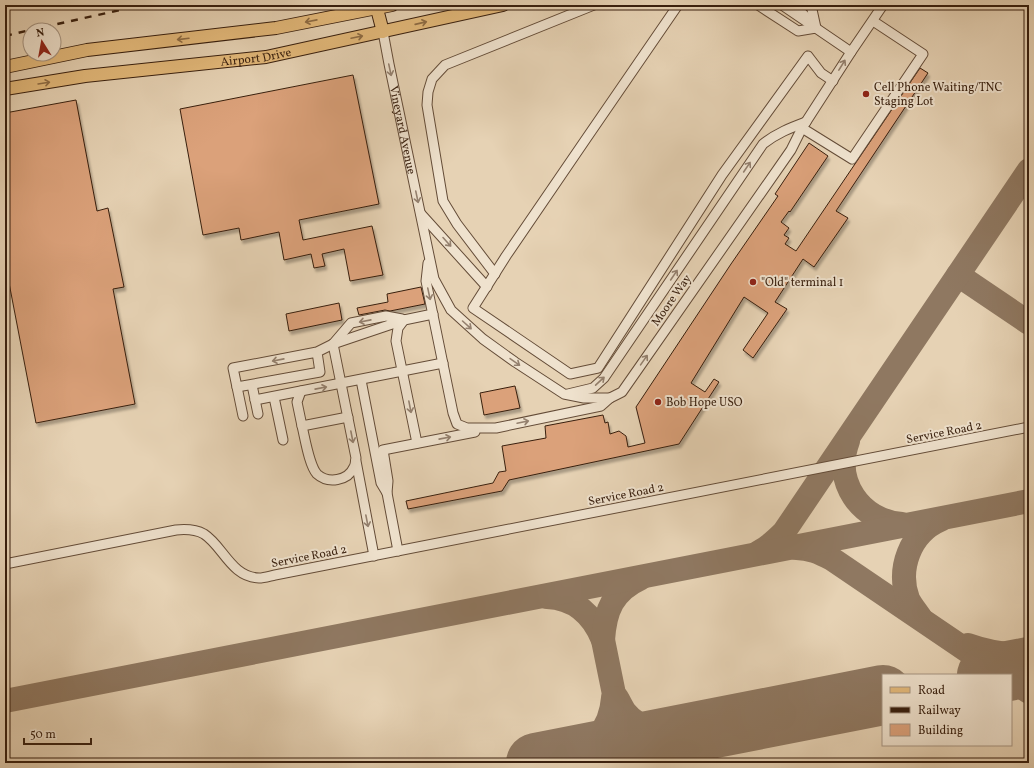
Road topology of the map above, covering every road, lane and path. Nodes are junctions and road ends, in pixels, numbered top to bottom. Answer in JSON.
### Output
{"nodes":[{"id":1,"x":392,"y":5,"type":"edge"},
{"id":2,"x":503,"y":5,"type":"edge"},
{"id":3,"x":594,"y":5,"type":"edge"},
{"id":4,"x":678,"y":5,"type":"edge"},
{"id":5,"x":758,"y":5,"type":"edge"},
{"id":6,"x":768,"y":5,"type":"edge"},
{"id":7,"x":782,"y":5,"type":"edge"},
{"id":8,"x":794,"y":5,"type":"edge"},
{"id":9,"x":803,"y":5,"type":"edge"},
{"id":10,"x":811,"y":5,"type":"edge"},
{"id":11,"x":815,"y":5,"type":"edge"},
{"id":12,"x":883,"y":5,"type":"edge"},
{"id":13,"x":377,"y":7,"type":"edge"},
{"id":14,"x":873,"y":21,"type":"junction"},
{"id":15,"x":816,"y":28,"type":"junction"},
{"id":16,"x":383,"y":32,"type":"junction"},
{"id":17,"x":850,"y":52,"type":"junction"},
{"id":18,"x":5,"y":67,"type":"edge"},
{"id":19,"x":833,"y":81,"type":"junction"},
{"id":20,"x":5,"y":89,"type":"edge"},
{"id":21,"x":804,"y":125,"type":"junction"},
{"id":22,"x":420,"y":214,"type":"junction"},
{"id":23,"x":429,"y":256,"type":"junction"},
{"id":24,"x":495,"y":274,"type":"junction"},
{"id":25,"x":487,"y":287,"type":"junction"},
{"id":26,"x":433,"y":314,"type":"junction"},
{"id":27,"x":404,"y":320,"type":"junction"},
{"id":28,"x":333,"y":344,"type":"junction"},
{"id":29,"x":317,"y":352,"type":"junction"},
{"id":30,"x":443,"y":364,"type":"junction"},
{"id":31,"x":402,"y":372,"type":"junction"},
{"id":32,"x":361,"y":380,"type":"junction"},
{"id":33,"x":341,"y":384,"type":"junction"},
{"id":34,"x":252,"y":385,"type":"junction"},
{"id":35,"x":237,"y":387,"type":"junction"},
{"id":36,"x":301,"y":391,"type":"junction"},
{"id":37,"x":564,"y":394,"type":"junction"},
{"id":38,"x":274,"y":396,"type":"junction"},
{"id":39,"x":610,"y":398,"type":"junction"},
{"id":40,"x":255,"y":400,"type":"junction"},
{"id":41,"x":258,"y":414,"type":"dead end"},
{"id":42,"x":243,"y":416,"type":"dead end"},
{"id":43,"x":348,"y":417,"type":"junction"},
{"id":44,"x":302,"y":426,"type":"junction"},
{"id":45,"x":1029,"y":427,"type":"edge"},
{"id":46,"x":496,"y":428,"type":"junction"},
{"id":47,"x":283,"y":440,"type":"dead end"},
{"id":48,"x":417,"y":443,"type":"junction"},
{"id":49,"x":356,"y":458,"type":"junction"},
{"id":50,"x":387,"y":493,"type":"junction"},
{"id":51,"x":398,"y":551,"type":"junction"},
{"id":52,"x":374,"y":556,"type":"junction"},
{"id":53,"x":5,"y":564,"type":"edge"}],
"edges":[{"from":1,"to":13,"type":"main road"},
{"from":16,"to":2,"type":"main road","name":"Airport Drive","one_way":true},
{"from":3,"to":24,"type":"street"},
{"from":4,"to":24,"type":"street"},
{"from":5,"to":15,"type":"street"},
{"from":6,"to":15,"type":"street"},
{"from":7,"to":15,"type":"street"},
{"from":8,"to":15,"type":"street"},
{"from":9,"to":15,"type":"street"},
{"from":10,"to":15,"type":"street"},
{"from":11,"to":15,"type":"street"},
{"from":12,"to":14,"type":"street","name":"Moore Way"},
{"from":13,"to":16,"type":"main road","name":"Vineyard Avenue"},
{"from":13,"to":18,"type":"main road","one_way":true},
{"from":14,"to":17,"type":"street","name":"Moore Way"},
{"from":14,"to":21,"type":"street"},
{"from":15,"to":17,"type":"street"},
{"from":20,"to":16,"type":"main road","name":"Airport Drive","one_way":true},
{"from":16,"to":22,"type":"street","name":"Vineyard Avenue","one_way":true},
{"from":19,"to":17,"type":"street","name":"Moore Way","one_way":true},
{"from":19,"to":21,"type":"street","name":"Moore Way"},
{"from":19,"to":25,"type":"street"},
{"from":37,"to":21,"type":"street","one_way":true},
{"from":39,"to":21,"type":"street","name":"Moore Way","one_way":true},
{"from":22,"to":23,"type":"street","name":"Vineyard Avenue"},
{"from":22,"to":25,"type":"street","one_way":true},
{"from":23,"to":26,"type":"street","one_way":true},
{"from":23,"to":37,"type":"street","one_way":true},
{"from":24,"to":25,"type":"street"},
{"from":26,"to":27,"type":"street"},
{"from":26,"to":30,"type":"street"},
{"from":27,"to":28,"type":"street"},
{"from":27,"to":28,"type":"street","one_way":true},
{"from":27,"to":31,"type":"street"},
{"from":28,"to":29,"type":"street"},
{"from":28,"to":33,"type":"street"},
{"from":29,"to":34,"type":"street"},
{"from":29,"to":35,"type":"street","one_way":true},
{"from":30,"to":31,"type":"street"},
{"from":30,"to":46,"type":"street"},
{"from":31,"to":32,"type":"street"},
{"from":31,"to":48,"type":"street","one_way":true},
{"from":32,"to":33,"type":"street"},
{"from":32,"to":50,"type":"street"},
{"from":36,"to":33,"type":"street","one_way":true},
{"from":33,"to":43,"type":"street"},
{"from":34,"to":35,"type":"street"},
{"from":34,"to":40,"type":"street"},
{"from":35,"to":42,"type":"street"},
{"from":36,"to":38,"type":"street"},
{"from":36,"to":44,"type":"street"},
{"from":37,"to":39,"type":"street"},
{"from":38,"to":40,"type":"street"},
{"from":38,"to":47,"type":"street"},
{"from":46,"to":39,"type":"street","name":"Moore Way","one_way":true},
{"from":40,"to":41,"type":"street"},
{"from":43,"to":44,"type":"street"},
{"from":43,"to":49,"type":"street","one_way":true},
{"from":44,"to":49,"type":"street"},
{"from":45,"to":51,"type":"street","name":"Service Road 2"},
{"from":48,"to":46,"type":"street","one_way":true},
{"from":48,"to":50,"type":"street"},
{"from":49,"to":52,"type":"street","one_way":true},
{"from":50,"to":51,"type":"street"},
{"from":51,"to":52,"type":"street","name":"Service Road 2"},
{"from":52,"to":53,"type":"street","name":"Service Road 2"}]}
